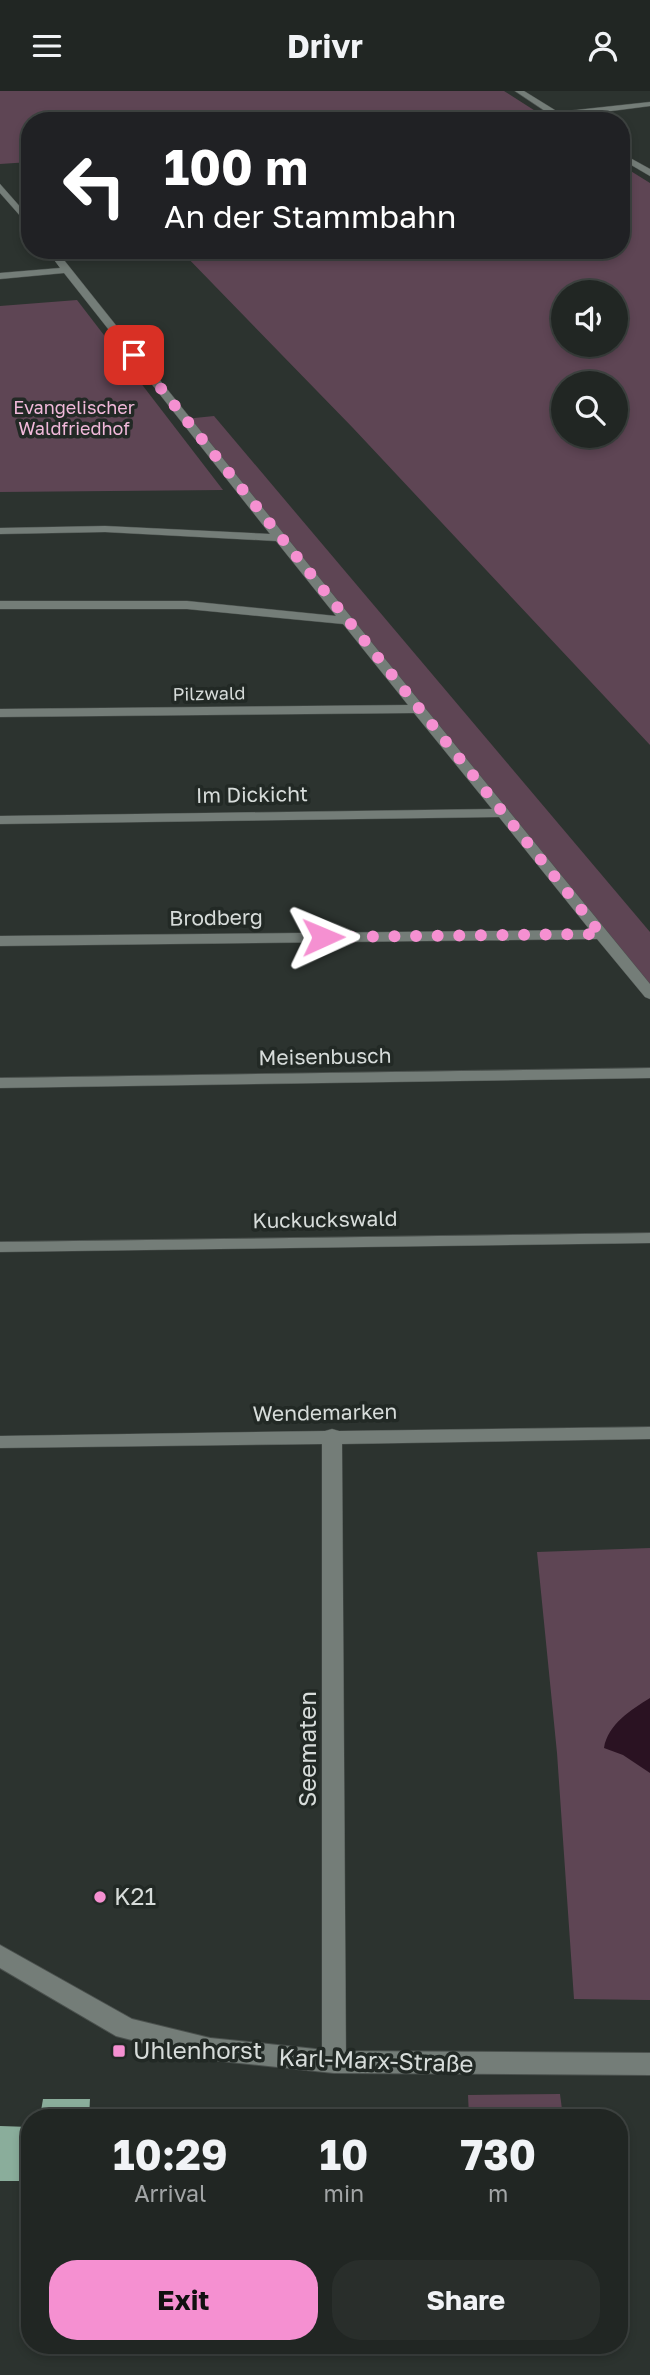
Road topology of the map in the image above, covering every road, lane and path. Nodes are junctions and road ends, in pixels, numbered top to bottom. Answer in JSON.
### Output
{"nodes":[{"id":1,"x":519,"y":91,"type":"edge"},
{"id":2,"x":650,"y":104,"type":"edge"},
{"id":3,"x":552,"y":112,"type":"edge"},
{"id":4,"x":582,"y":112,"type":"edge"},
{"id":5,"x":630,"y":161,"type":"edge"},
{"id":6,"x":650,"y":173,"type":"edge"},
{"id":7,"x":0,"y":187,"type":"edge"},
{"id":8,"x":21,"y":213,"type":"edge"},
{"id":9,"x":59,"y":259,"type":"edge"},
{"id":10,"x":67,"y":269,"type":"junction"},
{"id":11,"x":0,"y":276,"type":"edge"},
{"id":12,"x":0,"y":531,"type":"edge"},
{"id":13,"x":279,"y":538,"type":"junction"},
{"id":14,"x":0,"y":605,"type":"edge"},
{"id":15,"x":348,"y":621,"type":"junction"},
{"id":16,"x":418,"y":709,"type":"junction"},
{"id":17,"x":0,"y":713,"type":"edge"},
{"id":18,"x":505,"y":813,"type":"junction"},
{"id":19,"x":0,"y":820,"type":"edge"},
{"id":20,"x":601,"y":934,"type":"junction"},
{"id":21,"x":0,"y":941,"type":"edge"},
{"id":22,"x":650,"y":994,"type":"edge"},
{"id":23,"x":650,"y":1073,"type":"edge"},
{"id":24,"x":0,"y":1083,"type":"edge"},
{"id":25,"x":650,"y":1238,"type":"edge"},
{"id":26,"x":0,"y":1247,"type":"edge"},
{"id":27,"x":650,"y":1433,"type":"edge"},
{"id":28,"x":332,"y":1435,"type":"junction"},
{"id":29,"x":0,"y":1442,"type":"edge"},
{"id":30,"x":0,"y":1955,"type":"edge"},
{"id":31,"x":334,"y":2062,"type":"junction"},
{"id":32,"x":650,"y":2064,"type":"edge"}],
"edges":[{"from":1,"to":3,"type":"street"},
{"from":2,"to":4,"type":"street"},
{"from":5,"to":6,"type":"street"},
{"from":7,"to":8,"type":"street"},
{"from":9,"to":10,"type":"street"},
{"from":10,"to":11,"type":"street"},
{"from":10,"to":13,"type":"street"},
{"from":12,"to":13,"type":"street"},
{"from":13,"to":15,"type":"street"},
{"from":14,"to":15,"type":"street"},
{"from":15,"to":16,"type":"street"},
{"from":16,"to":17,"type":"street","name":"Pilzwald"},
{"from":16,"to":18,"type":"street"},
{"from":18,"to":19,"type":"street","name":"Im Dickicht"},
{"from":18,"to":20,"type":"street"},
{"from":20,"to":21,"type":"street","name":"Brodberg"},
{"from":20,"to":22,"type":"street"},
{"from":23,"to":24,"type":"street","name":"Meisenbusch"},
{"from":25,"to":26,"type":"street","name":"Kuckuckswald"},
{"from":27,"to":28,"type":"street","name":"Wendemarken"},
{"from":28,"to":29,"type":"street","name":"Wendemarken"},
{"from":28,"to":31,"type":"street","name":"Seematen"},
{"from":30,"to":31,"type":"street","name":"Karl-Marx-Straße"},
{"from":31,"to":32,"type":"street","name":"Karl-Marx-Straße"}]}
